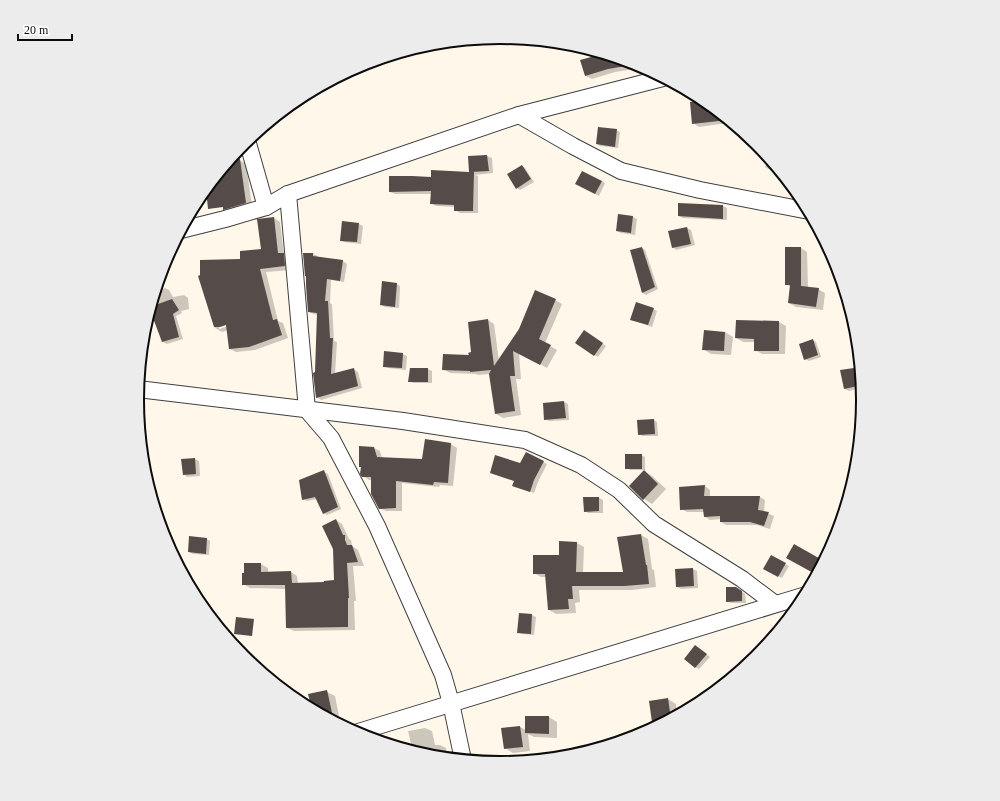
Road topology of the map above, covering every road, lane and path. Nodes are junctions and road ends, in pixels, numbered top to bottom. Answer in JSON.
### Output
{"nodes":[{"id":1,"x":656,"y":80,"type":"edge"},
{"id":2,"x":519,"y":114,"type":"junction"},
{"id":3,"x":249,"y":147,"type":"edge"},
{"id":4,"x":288,"y":194,"type":"junction"},
{"id":5,"x":266,"y":207,"type":"junction"},
{"id":6,"x":801,"y":209,"type":"edge"},
{"id":7,"x":188,"y":228,"type":"edge"},
{"id":8,"x":144,"y":390,"type":"edge"},
{"id":9,"x":307,"y":410,"type":"junction"},
{"id":10,"x":795,"y":601,"type":"edge"},
{"id":11,"x":775,"y":604,"type":"junction"},
{"id":12,"x":450,"y":704,"type":"junction"},
{"id":13,"x":364,"y":730,"type":"edge"},
{"id":14,"x":461,"y":755,"type":"edge"}],
"edges":[{"from":1,"to":2,"type":"street"},
{"from":2,"to":4,"type":"street"},
{"from":2,"to":6,"type":"street"},
{"from":3,"to":5,"type":"street"},
{"from":4,"to":5,"type":"street"},
{"from":4,"to":9,"type":"street"},
{"from":5,"to":7,"type":"street"},
{"from":8,"to":9,"type":"street"},
{"from":9,"to":11,"type":"street"},
{"from":9,"to":12,"type":"street"},
{"from":10,"to":11,"type":"street"},
{"from":11,"to":12,"type":"street"},
{"from":12,"to":13,"type":"street"},
{"from":12,"to":14,"type":"street"}]}
